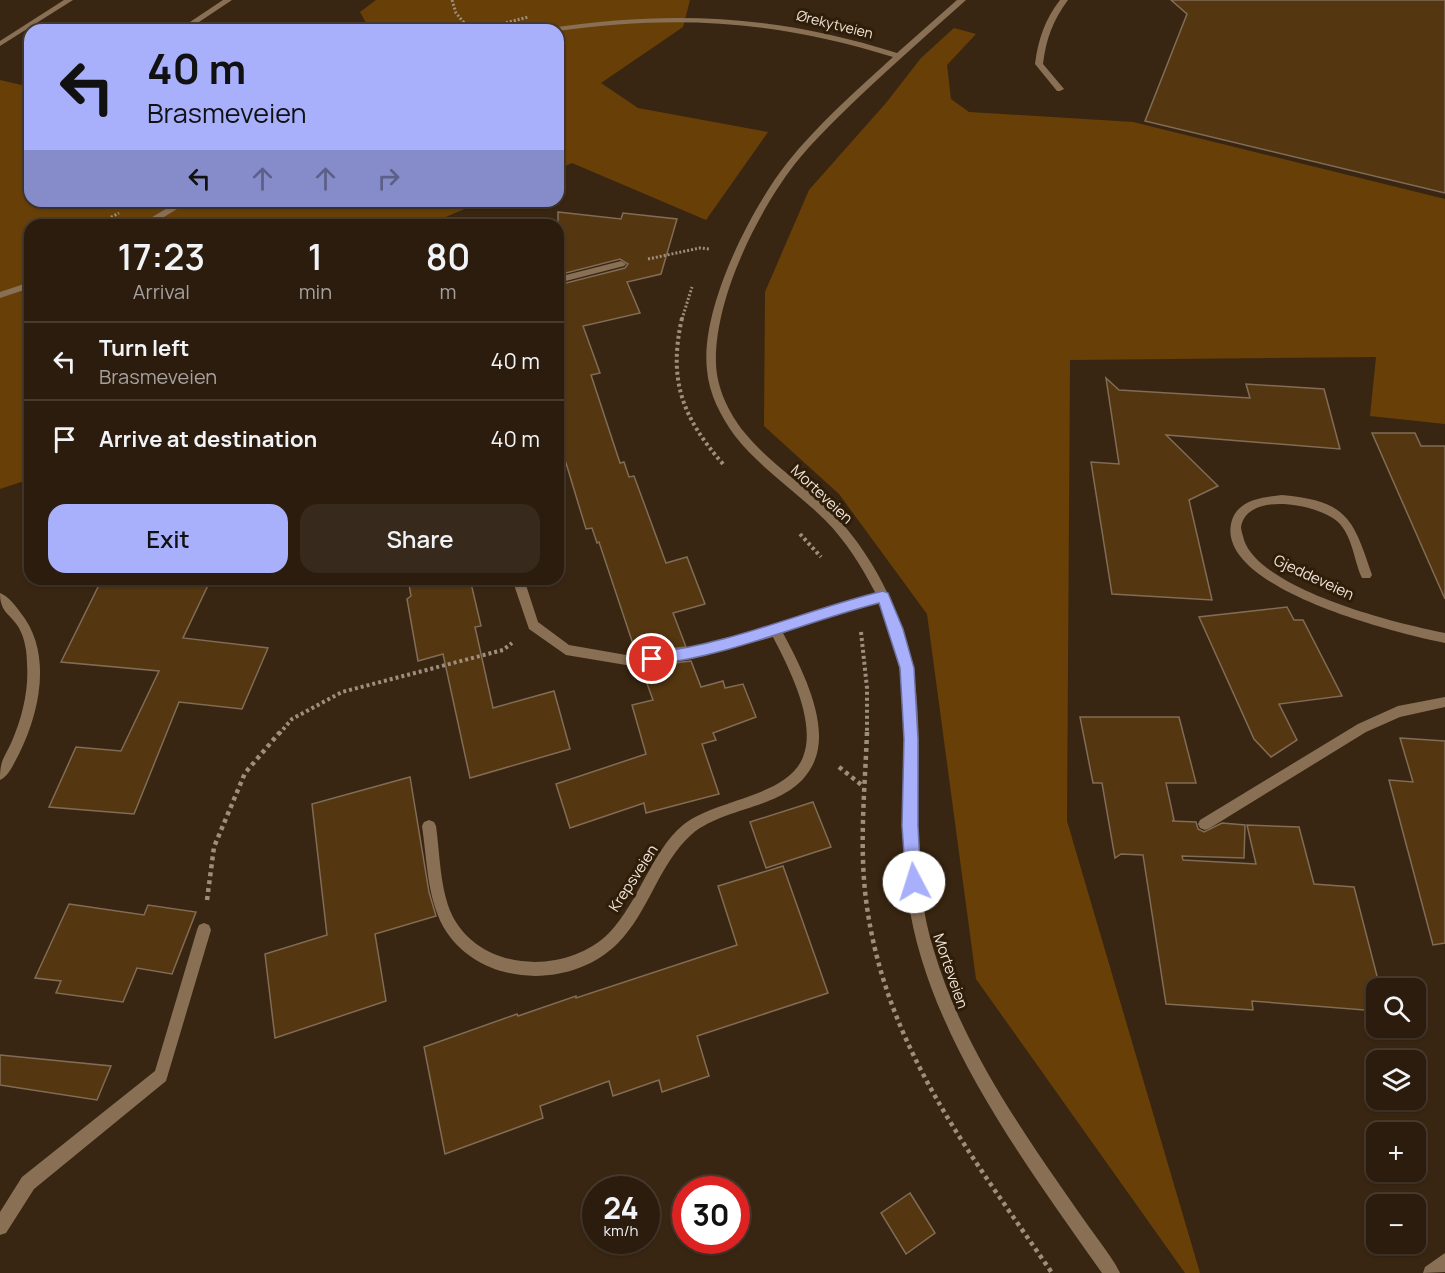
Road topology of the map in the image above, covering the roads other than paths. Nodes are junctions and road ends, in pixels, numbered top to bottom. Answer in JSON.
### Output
{"nodes":[{"id":1,"x":69,"y":0,"type":"edge"},
{"id":2,"x":228,"y":0,"type":"edge"},
{"id":3,"x":962,"y":0,"type":"edge"},
{"id":4,"x":1064,"y":0,"type":"edge"},
{"id":5,"x":31,"y":24,"type":"edge"},
{"id":6,"x":191,"y":24,"type":"edge"},
{"id":7,"x":564,"y":28,"type":"edge"},
{"id":8,"x":24,"y":29,"type":"edge"},
{"id":9,"x":0,"y":44,"type":"edge"},
{"id":10,"x":898,"y":56,"type":"junction"},
{"id":11,"x":1060,"y":88,"type":"dead end"},
{"id":12,"x":176,"y":207,"type":"edge"},
{"id":13,"x":154,"y":219,"type":"edge"},
{"id":14,"x":621,"y":264,"type":"road end"},
{"id":15,"x":564,"y":278,"type":"edge"},
{"id":16,"x":24,"y":287,"type":"edge"},
{"id":17,"x":0,"y":295,"type":"edge"},
{"id":18,"x":1366,"y":575,"type":"dead end"},
{"id":19,"x":520,"y":585,"type":"edge"},
{"id":20,"x":883,"y":597,"type":"junction"},
{"id":21,"x":0,"y":598,"type":"edge"},
{"id":22,"x":776,"y":631,"type":"junction"},
{"id":23,"x":1445,"y":638,"type":"edge"},
{"id":24,"x":1445,"y":702,"type":"edge"},
{"id":25,"x":0,"y":774,"type":"edge"},
{"id":26,"x":429,"y":825,"type":"dead end"},
{"id":27,"x":1204,"y":825,"type":"dead end"},
{"id":28,"x":204,"y":930,"type":"road end"},
{"id":29,"x":0,"y":1227,"type":"edge"},
{"id":30,"x":1445,"y":1261,"type":"edge"},
{"id":31,"x":1112,"y":1273,"type":"edge"},
{"id":32,"x":1431,"y":1273,"type":"edge"}],
"edges":[{"from":1,"to":5,"type":"street"},
{"from":2,"to":6,"type":"street"},
{"from":3,"to":10,"type":"street","name":"Morteveien"},
{"from":4,"to":11,"type":"street"},
{"from":7,"to":10,"type":"street","name":"Ørekytveien"},
{"from":8,"to":9,"type":"street"},
{"from":10,"to":20,"type":"street","name":"Morteveien"},
{"from":12,"to":13,"type":"street"},
{"from":14,"to":15,"type":"street"},
{"from":16,"to":17,"type":"street"},
{"from":18,"to":23,"type":"street","name":"Gjeddeveien"},
{"from":19,"to":22,"type":"street"},
{"from":20,"to":22,"type":"street"},
{"from":20,"to":31,"type":"street","name":"Morteveien"},
{"from":21,"to":25,"type":"street"},
{"from":22,"to":26,"type":"street","name":"Krepsveien"},
{"from":24,"to":27,"type":"street"},
{"from":28,"to":29,"type":"street"},
{"from":30,"to":32,"type":"street"}]}
